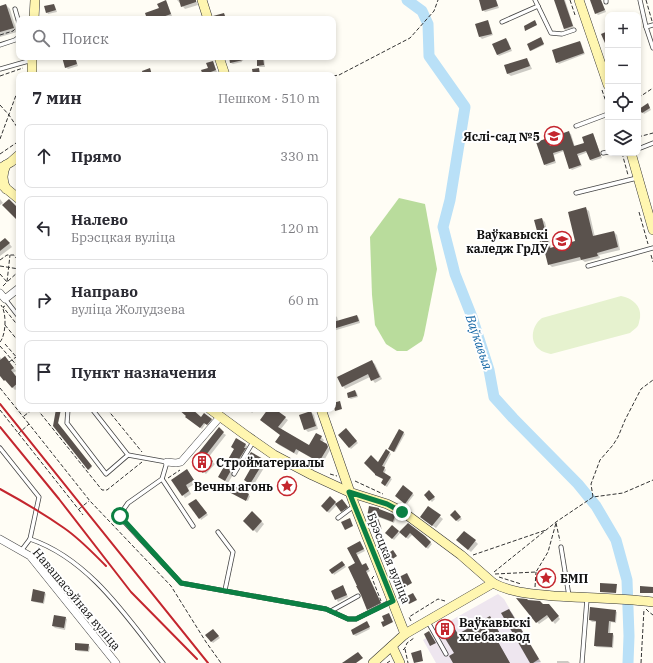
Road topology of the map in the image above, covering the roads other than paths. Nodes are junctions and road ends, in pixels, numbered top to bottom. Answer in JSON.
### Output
{"nodes":[{"id":1,"x":35,"y":0,"type":"edge"},
{"id":2,"x":202,"y":0,"type":"edge"},
{"id":3,"x":535,"y":0,"type":"edge"},
{"id":4,"x":579,"y":0,"type":"edge"},
{"id":5,"x":640,"y":0,"type":"edge"},
{"id":6,"x":538,"y":6,"type":"junction"},
{"id":7,"x":15,"y":9,"type":"dead end"},
{"id":8,"x":17,"y":16,"type":"edge"},
{"id":9,"x":34,"y":16,"type":"edge"},
{"id":10,"x":207,"y":16,"type":"edge"},
{"id":11,"x":502,"y":22,"type":"dead end"},
{"id":12,"x":653,"y":24,"type":"edge"},
{"id":13,"x":646,"y":27,"type":"junction"},
{"id":14,"x":574,"y":30,"type":"dead end"},
{"id":15,"x":16,"y":39,"type":"edge"},
{"id":16,"x":0,"y":45,"type":"edge"},
{"id":17,"x":653,"y":48,"type":"edge"},
{"id":18,"x":26,"y":60,"type":"edge"},
{"id":19,"x":32,"y":60,"type":"edge"},
{"id":20,"x":220,"y":60,"type":"edge"},
{"id":21,"x":0,"y":69,"type":"edge"},
{"id":22,"x":32,"y":72,"type":"edge"},
{"id":23,"x":224,"y":72,"type":"edge"},
{"id":24,"x":608,"y":84,"type":"edge"},
{"id":25,"x":605,"y":115,"type":"edge"},
{"id":26,"x":576,"y":126,"type":"dead end"},
{"id":27,"x":653,"y":143,"type":"edge"},
{"id":28,"x":641,"y":148,"type":"edge"},
{"id":29,"x":631,"y":156,"type":"edge"},
{"id":30,"x":9,"y":165,"type":"edge"},
{"id":31,"x":634,"y":179,"type":"junction"},
{"id":32,"x":9,"y":189,"type":"edge"},
{"id":33,"x":576,"y":193,"type":"dead end"},
{"id":34,"x":653,"y":230,"type":"edge"},
{"id":35,"x":651,"y":248,"type":"edge"},
{"id":36,"x":588,"y":266,"type":"dead end"},
{"id":37,"x":16,"y":289,"type":"edge"},
{"id":38,"x":2,"y":296,"type":"edge"},
{"id":39,"x":16,"y":313,"type":"edge"},
{"id":40,"x":68,"y":412,"type":"edge"},
{"id":41,"x":94,"y":412,"type":"edge"},
{"id":42,"x":214,"y":412,"type":"edge"},
{"id":43,"x":321,"y":412,"type":"edge"},
{"id":44,"x":220,"y":417,"type":"junction"},
{"id":45,"x":254,"y":441,"type":"junction"},
{"id":46,"x":0,"y":448,"type":"edge"},
{"id":47,"x":128,"y":456,"type":"junction"},
{"id":48,"x":167,"y":462,"type":"junction"},
{"id":49,"x":234,"y":474,"type":"dead end"},
{"id":50,"x":162,"y":479,"type":"junction"},
{"id":51,"x":349,"y":492,"type":"junction"},
{"id":52,"x":355,"y":506,"type":"junction"},
{"id":53,"x":338,"y":518,"type":"dead end"},
{"id":54,"x":193,"y":526,"type":"dead end"},
{"id":55,"x":218,"y":532,"type":"dead end"},
{"id":56,"x":0,"y":539,"type":"edge"},
{"id":57,"x":30,"y":539,"type":"junction"},
{"id":58,"x":561,"y":547,"type":"road end"},
{"id":59,"x":20,"y":551,"type":"junction"},
{"id":60,"x":493,"y":583,"type":"junction"},
{"id":61,"x":225,"y":590,"type":"junction"},
{"id":62,"x":358,"y":596,"type":"dead end"},
{"id":63,"x":569,"y":597,"type":"junction"},
{"id":64,"x":587,"y":598,"type":"junction"},
{"id":65,"x":393,"y":601,"type":"junction"},
{"id":66,"x":653,"y":602,"type":"edge"},
{"id":67,"x":331,"y":611,"type":"junction"},
{"id":68,"x":427,"y":621,"type":"junction"},
{"id":69,"x":405,"y":634,"type":"junction"},
{"id":70,"x":392,"y":646,"type":"junction"},
{"id":71,"x":446,"y":654,"type":"dead end"},
{"id":72,"x":116,"y":663,"type":"edge"},
{"id":73,"x":163,"y":663,"type":"edge"},
{"id":74,"x":373,"y":663,"type":"edge"},
{"id":75,"x":400,"y":663,"type":"edge"},
{"id":76,"x":582,"y":663,"type":"edge"}],
"edges":[{"from":1,"to":9,"type":"main road"},
{"from":2,"to":10,"type":"main road"},
{"from":3,"to":6,"type":"lane"},
{"from":4,"to":24,"type":"main road"},
{"from":5,"to":13,"type":"lane"},
{"from":6,"to":11,"type":"lane"},
{"from":6,"to":14,"type":"lane"},
{"from":7,"to":8,"type":"lane"},
{"from":12,"to":13,"type":"lane"},
{"from":13,"to":17,"type":"lane"},
{"from":15,"to":16,"type":"lane"},
{"from":18,"to":21,"type":"lane"},
{"from":19,"to":22,"type":"main road"},
{"from":20,"to":23,"type":"main road"},
{"from":25,"to":26,"type":"lane"},
{"from":27,"to":28,"type":"lane"},
{"from":29,"to":31,"type":"main road"},
{"from":30,"to":32,"type":"main road"},
{"from":31,"to":33,"type":"lane"},
{"from":31,"to":34,"type":"main road"},
{"from":35,"to":36,"type":"lane"},
{"from":37,"to":38,"type":"street"},
{"from":38,"to":39,"type":"lane"},
{"from":40,"to":47,"type":"lane"},
{"from":41,"to":47,"type":"lane"},
{"from":42,"to":44,"type":"main road"},
{"from":43,"to":51,"type":"main road","name":"Брэсцкая вуліца"},
{"from":44,"to":45,"type":"main road"},
{"from":44,"to":48,"type":"street"},
{"from":45,"to":49,"type":"lane"},
{"from":45,"to":51,"type":"main road"},
{"from":46,"to":57,"type":"lane"},
{"from":47,"to":48,"type":"lane"},
{"from":48,"to":50,"type":"lane"},
{"from":50,"to":54,"type":"lane"},
{"from":50,"to":61,"type":"lane"},
{"from":51,"to":52,"type":"main road","name":"Брэсцкая вуліца"},
{"from":51,"to":60,"type":"main road"},
{"from":52,"to":53,"type":"lane"},
{"from":52,"to":65,"type":"main road","name":"Брэсцкая вуліца"},
{"from":55,"to":61,"type":"lane"},
{"from":56,"to":59,"type":"street","name":"Навашасэйная вуліца"},
{"from":57,"to":59,"type":"lane"},
{"from":57,"to":73,"type":"lane"},
{"from":58,"to":63,"type":"lane"},
{"from":59,"to":72,"type":"street","name":"Навашасэйная вуліца"},
{"from":60,"to":63,"type":"main road"},
{"from":60,"to":68,"type":"main road"},
{"from":61,"to":67,"type":"lane"},
{"from":62,"to":67,"type":"lane"},
{"from":63,"to":64,"type":"main road"},
{"from":64,"to":66,"type":"main road"},
{"from":64,"to":76,"type":"lane"},
{"from":65,"to":67,"type":"lane"},
{"from":65,"to":69,"type":"main road","name":"Брэсцкая вуліца"},
{"from":68,"to":69,"type":"main road"},
{"from":68,"to":71,"type":"lane"},
{"from":69,"to":70,"type":"main road"},
{"from":70,"to":74,"type":"main road"},
{"from":70,"to":75,"type":"main road"}]}
